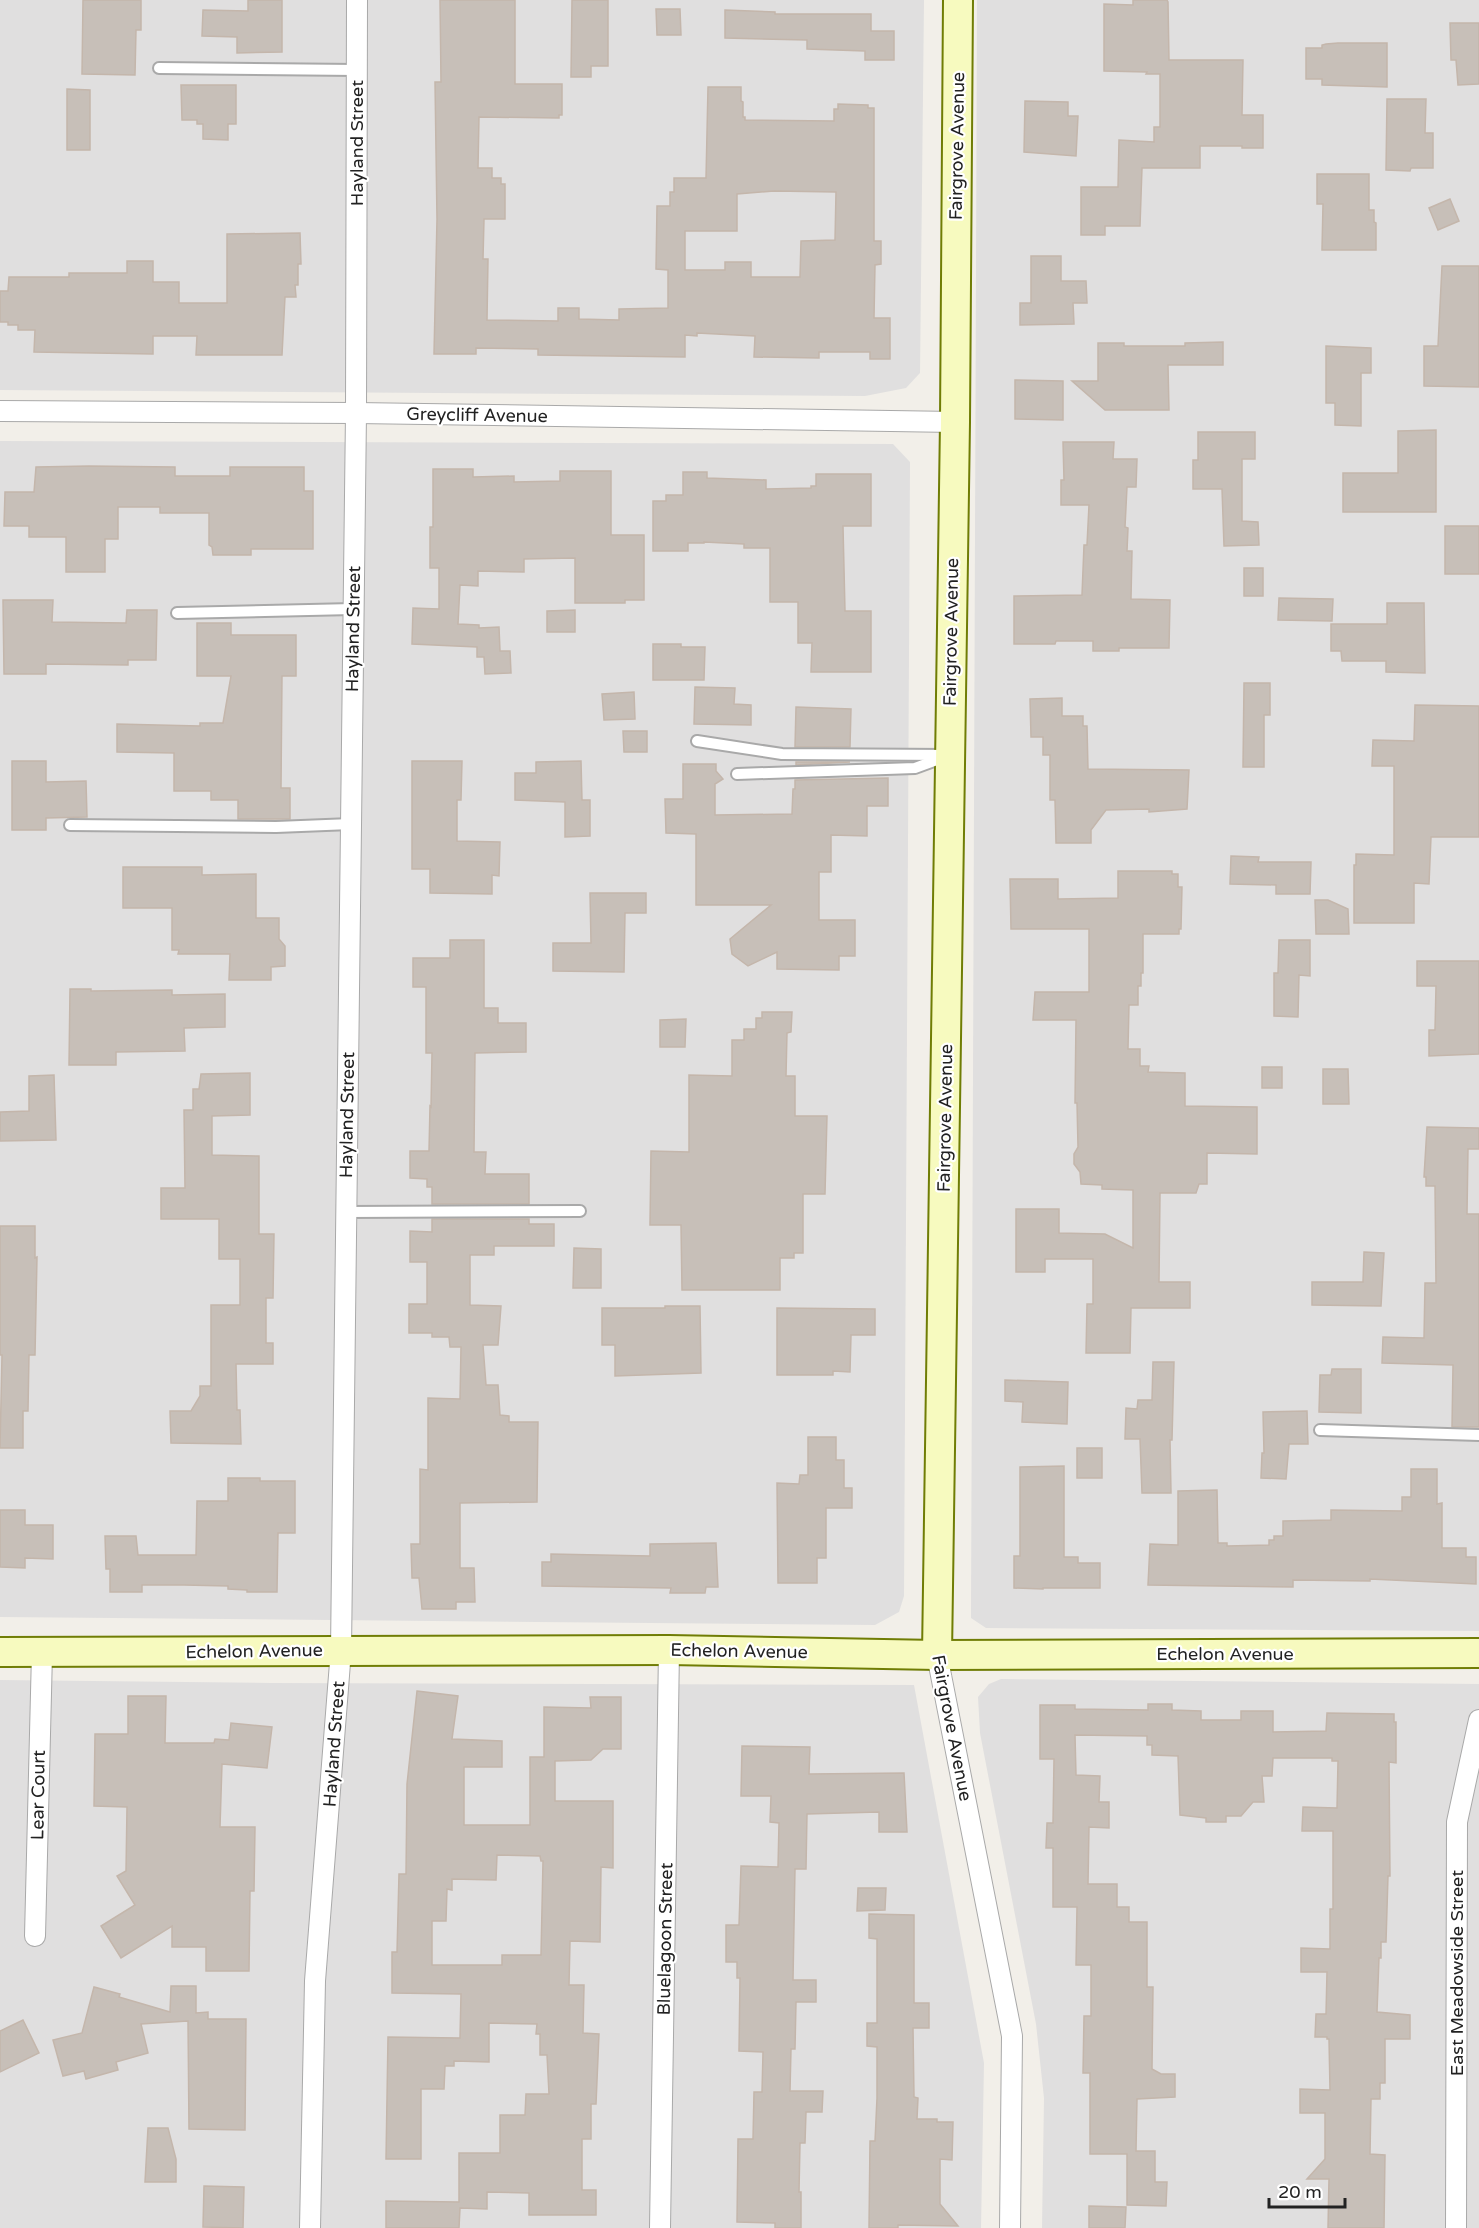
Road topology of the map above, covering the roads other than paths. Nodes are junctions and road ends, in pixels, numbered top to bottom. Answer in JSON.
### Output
{"nodes":[{"id":1,"x":357,"y":0,"type":"edge"},
{"id":2,"x":958,"y":0,"type":"edge"},
{"id":3,"x":159,"y":68,"type":"dead end"},
{"id":4,"x":357,"y":70,"type":"junction"},
{"id":5,"x":0,"y":411,"type":"edge"},
{"id":6,"x":356,"y":413,"type":"junction"},
{"id":7,"x":955,"y":422,"type":"junction"},
{"id":8,"x":353,"y":609,"type":"junction"},
{"id":9,"x":177,"y":613,"type":"dead end"},
{"id":10,"x":697,"y":741,"type":"dead end"},
{"id":11,"x":950,"y":755,"type":"junction"},
{"id":12,"x":737,"y":774,"type":"dead end"},
{"id":13,"x":351,"y":824,"type":"junction"},
{"id":14,"x":70,"y":825,"type":"dead end"},
{"id":15,"x":580,"y":1211,"type":"dead end"},
{"id":16,"x":346,"y":1212,"type":"junction"},
{"id":17,"x":1320,"y":1430,"type":"dead end"},
{"id":18,"x":1479,"y":1435,"type":"edge"},
{"id":19,"x":341,"y":1650,"type":"junction"},
{"id":20,"x":669,"y":1650,"type":"junction"},
{"id":21,"x":0,"y":1652,"type":"edge"},
{"id":22,"x":42,"y":1653,"type":"junction"},
{"id":23,"x":1479,"y":1653,"type":"edge"},
{"id":24,"x":937,"y":1655,"type":"junction"},
{"id":25,"x":1479,"y":1720,"type":"edge"},
{"id":26,"x":35,"y":1936,"type":"dead end"},
{"id":27,"x":310,"y":2228,"type":"edge"},
{"id":28,"x":660,"y":2228,"type":"edge"},
{"id":29,"x":1010,"y":2228,"type":"edge"},
{"id":30,"x":1456,"y":2228,"type":"edge"}],
"edges":[{"from":1,"to":4,"type":"street","name":"Hayland Street"},
{"from":2,"to":7,"type":"street","name":"Fairgrove Avenue"},
{"from":3,"to":4,"type":"lane"},
{"from":4,"to":6,"type":"street","name":"Hayland Street"},
{"from":5,"to":6,"type":"street","name":"Greycliff Avenue"},
{"from":6,"to":7,"type":"street","name":"Greycliff Avenue"},
{"from":6,"to":8,"type":"street","name":"Hayland Street"},
{"from":7,"to":11,"type":"street","name":"Fairgrove Avenue"},
{"from":8,"to":9,"type":"lane"},
{"from":8,"to":13,"type":"street","name":"Hayland Street"},
{"from":10,"to":11,"type":"lane"},
{"from":11,"to":12,"type":"lane"},
{"from":11,"to":24,"type":"street","name":"Fairgrove Avenue"},
{"from":13,"to":14,"type":"lane"},
{"from":13,"to":16,"type":"street","name":"Hayland Street"},
{"from":15,"to":16,"type":"lane"},
{"from":16,"to":19,"type":"street","name":"Hayland Street"},
{"from":17,"to":18,"type":"lane"},
{"from":19,"to":20,"type":"street","name":"Echelon Avenue"},
{"from":19,"to":22,"type":"street","name":"Echelon Avenue"},
{"from":19,"to":27,"type":"street","name":"Hayland Street"},
{"from":20,"to":24,"type":"street","name":"Echelon Avenue"},
{"from":20,"to":28,"type":"street","name":"Bluelagoon Street"},
{"from":21,"to":22,"type":"street","name":"Echelon Avenue"},
{"from":22,"to":26,"type":"street","name":"Lear Court"},
{"from":23,"to":24,"type":"street","name":"Echelon Avenue"},
{"from":24,"to":29,"type":"street","name":"Fairgrove Avenue"},
{"from":25,"to":30,"type":"street","name":"East Meadowside Street"}]}
